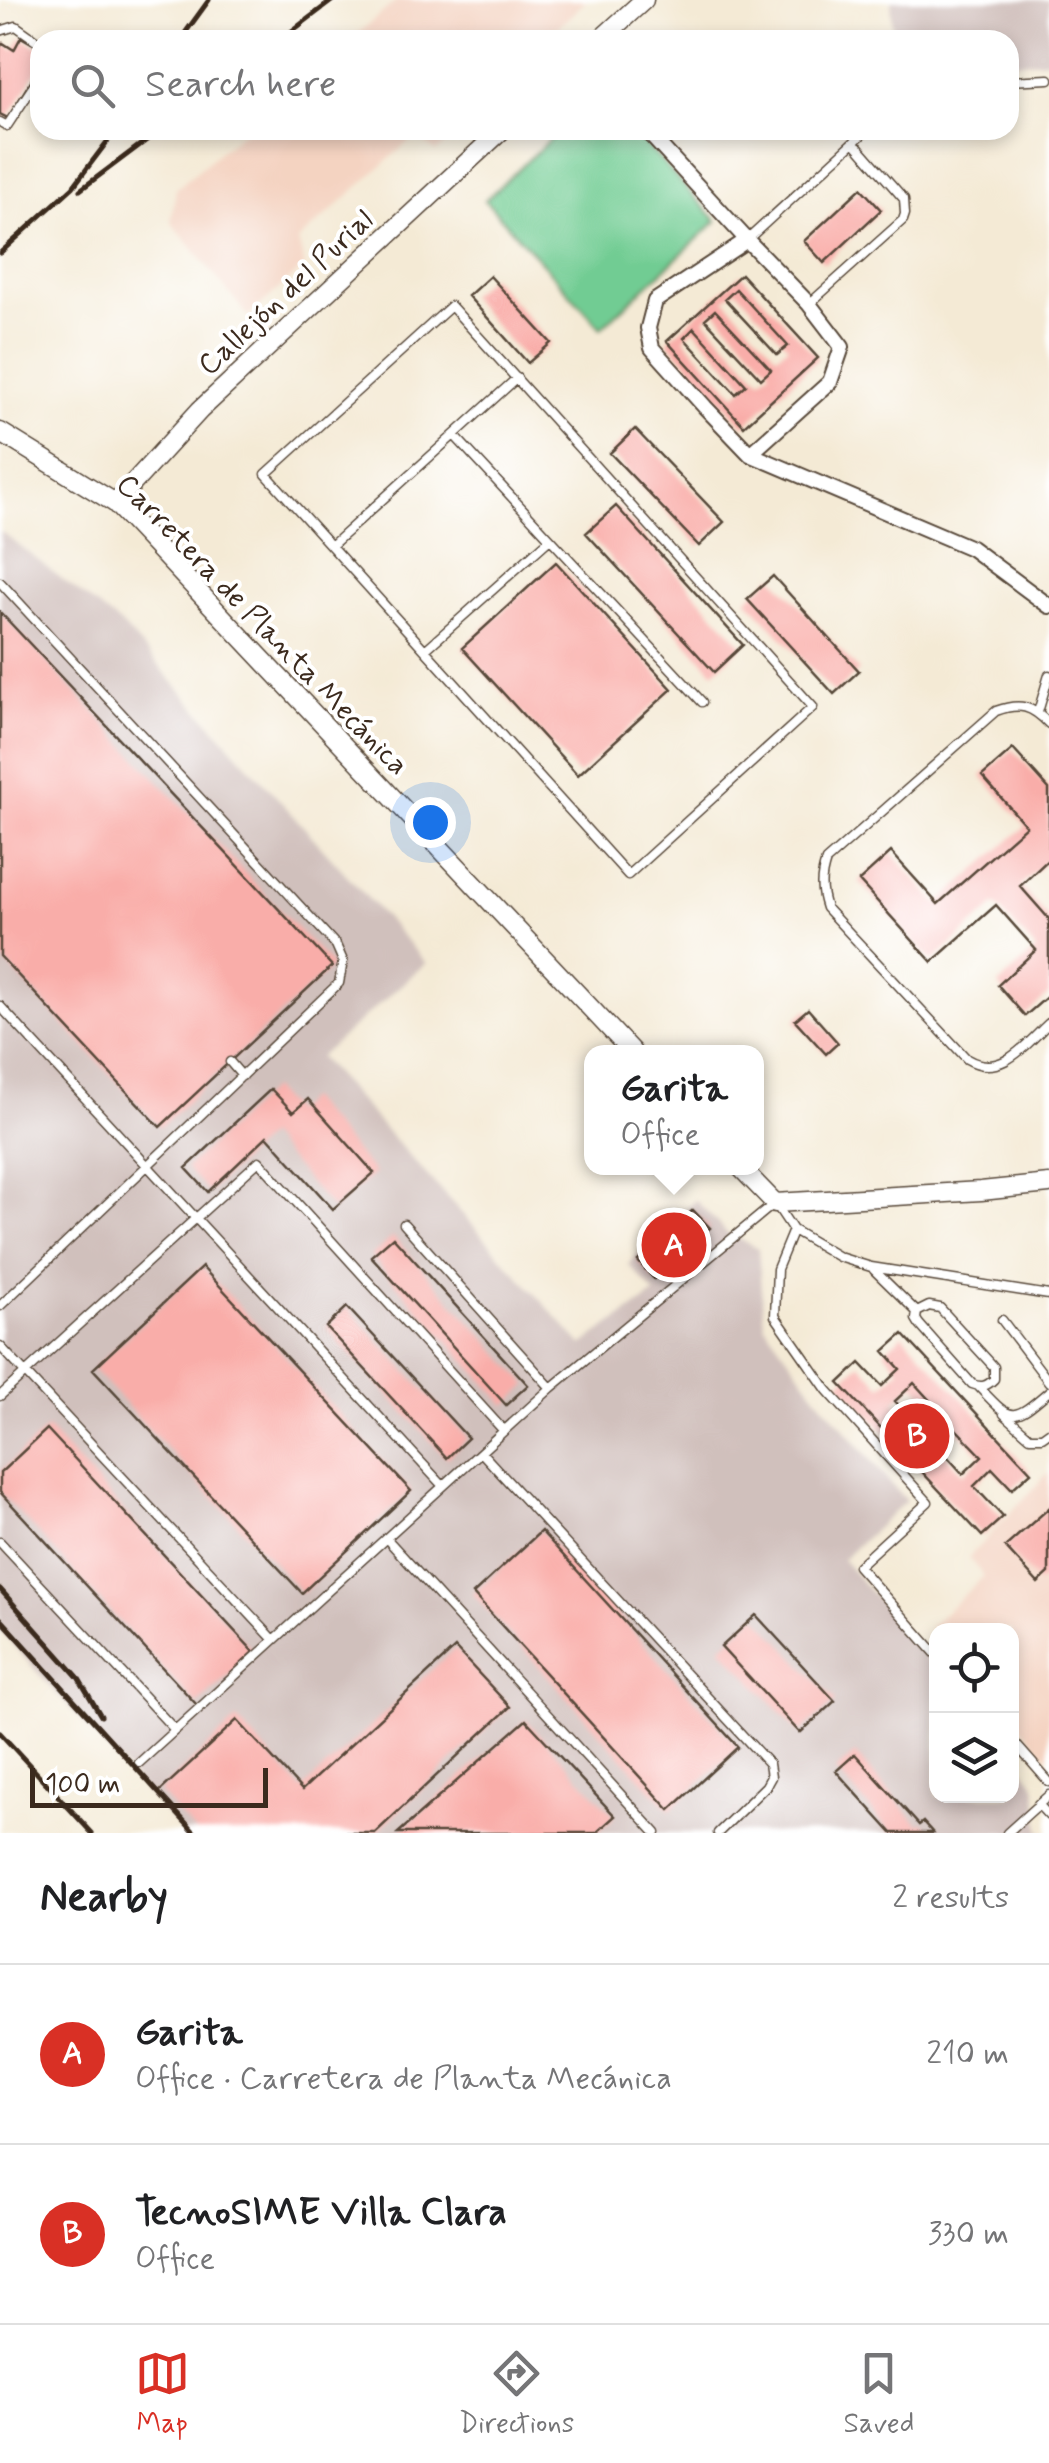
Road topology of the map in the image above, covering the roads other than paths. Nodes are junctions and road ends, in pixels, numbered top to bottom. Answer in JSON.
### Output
{"nodes":[{"id":1,"x":644,"y":0,"type":"edge"},
{"id":2,"x":611,"y":30,"type":"edge"},
{"id":3,"x":0,"y":31,"type":"edge"},
{"id":4,"x":30,"y":36,"type":"edge"},
{"id":5,"x":1049,"y":79,"type":"edge"},
{"id":6,"x":1019,"y":80,"type":"edge"},
{"id":7,"x":30,"y":91,"type":"edge"},
{"id":8,"x":0,"y":122,"type":"edge"},
{"id":9,"x":491,"y":140,"type":"edge"},
{"id":10,"x":655,"y":140,"type":"edge"},
{"id":11,"x":854,"y":142,"type":"joint"},
{"id":12,"x":746,"y":240,"type":"junction"},
{"id":13,"x":808,"y":304,"type":"junction"},
{"id":14,"x":517,"y":378,"type":"junction"},
{"id":15,"x":0,"y":432,"type":"edge"},
{"id":16,"x":454,"y":435,"type":"junction"},
{"id":17,"x":750,"y":454,"type":"junction"},
{"id":18,"x":114,"y":503,"type":"junction"},
{"id":19,"x":550,"y":539,"type":"junction"},
{"id":20,"x":331,"y":546,"type":"junction"},
{"id":21,"x":0,"y":582,"type":"edge"},
{"id":22,"x":1049,"y":606,"type":"edge"},
{"id":23,"x":425,"y":650,"type":"junction"},
{"id":24,"x":1049,"y":675,"type":"edge"},
{"id":25,"x":702,"y":702,"type":"dead end"},
{"id":26,"x":1038,"y":712,"type":"junction"},
{"id":27,"x":1049,"y":724,"type":"edge"},
{"id":28,"x":0,"y":1006,"type":"edge"},
{"id":29,"x":1049,"y":1023,"type":"edge"},
{"id":30,"x":625,"y":1045,"type":"edge"},
{"id":31,"x":230,"y":1062,"type":"dead end"},
{"id":32,"x":242,"y":1076,"type":"junction"},
{"id":33,"x":147,"y":1166,"type":"junction"},
{"id":34,"x":748,"y":1175,"type":"edge"},
{"id":35,"x":1049,"y":1184,"type":"edge"},
{"id":36,"x":775,"y":1203,"type":"junction"},
{"id":37,"x":196,"y":1218,"type":"junction"},
{"id":38,"x":404,"y":1224,"type":"dead end"},
{"id":39,"x":794,"y":1230,"type":"junction"},
{"id":40,"x":871,"y":1267,"type":"junction"},
{"id":41,"x":1049,"y":1296,"type":"edge"},
{"id":42,"x":0,"y":1306,"type":"edge"},
{"id":43,"x":917,"y":1312,"type":"junction"},
{"id":44,"x":1002,"y":1320,"type":"dead end"},
{"id":45,"x":0,"y":1346,"type":"edge"},
{"id":46,"x":25,"y":1373,"type":"junction"},
{"id":47,"x":1049,"y":1382,"type":"edge"},
{"id":48,"x":979,"y":1386,"type":"junction"},
{"id":49,"x":551,"y":1388,"type":"junction"},
{"id":50,"x":1049,"y":1390,"type":"edge"},
{"id":51,"x":0,"y":1396,"type":"edge"},
{"id":52,"x":1004,"y":1414,"type":"junction"},
{"id":53,"x":504,"y":1431,"type":"junction"},
{"id":54,"x":1049,"y":1432,"type":"edge"},
{"id":55,"x":481,"y":1452,"type":"junction"},
{"id":56,"x":443,"y":1486,"type":"junction"},
{"id":57,"x":386,"y":1538,"type":"junction"},
{"id":58,"x":0,"y":1542,"type":"edge"},
{"id":59,"x":274,"y":1640,"type":"junction"},
{"id":60,"x":929,"y":1646,"type":"edge"},
{"id":61,"x":175,"y":1730,"type":"junction"},
{"id":62,"x":1019,"y":1748,"type":"edge"},
{"id":63,"x":140,"y":1763,"type":"dead end"},
{"id":64,"x":1049,"y":1782,"type":"edge"},
{"id":65,"x":1049,"y":1795,"type":"edge"},
{"id":66,"x":1038,"y":1804,"type":"junction"},
{"id":67,"x":1049,"y":1816,"type":"edge"},
{"id":68,"x":656,"y":1833,"type":"edge"},
{"id":69,"x":718,"y":1833,"type":"edge"},
{"id":70,"x":1007,"y":1833,"type":"edge"}],
"edges":[{"from":1,"to":2,"type":"street"},
{"from":3,"to":4,"type":"lane"},
{"from":5,"to":6,"type":"lane"},
{"from":7,"to":8,"type":"lane"},
{"from":9,"to":18,"type":"street","name":"Callejón del Purial"},
{"from":10,"to":12,"type":"street"},
{"from":11,"to":12,"type":"lane"},
{"from":11,"to":13,"type":"lane"},
{"from":12,"to":13,"type":"street"},
{"from":12,"to":17,"type":"street"},
{"from":13,"to":17,"type":"street"},
{"from":14,"to":16,"type":"lane"},
{"from":14,"to":20,"type":"lane"},
{"from":14,"to":23,"type":"lane"},
{"from":15,"to":18,"type":"street","name":"Carretera de Planta Mecánica"},
{"from":16,"to":19,"type":"lane"},
{"from":16,"to":20,"type":"lane"},
{"from":17,"to":22,"type":"street"},
{"from":18,"to":30,"type":"street","name":"Carretera de Planta Mecánica"},
{"from":19,"to":23,"type":"lane"},
{"from":19,"to":25,"type":"lane"},
{"from":20,"to":23,"type":"lane"},
{"from":21,"to":32,"type":"lane"},
{"from":24,"to":26,"type":"lane"},
{"from":26,"to":27,"type":"lane"},
{"from":26,"to":29,"type":"lane"},
{"from":28,"to":33,"type":"lane"},
{"from":31,"to":32,"type":"lane"},
{"from":32,"to":33,"type":"lane"},
{"from":33,"to":37,"type":"lane"},
{"from":33,"to":42,"type":"lane"},
{"from":34,"to":36,"type":"street"},
{"from":35,"to":36,"type":"street"},
{"from":36,"to":39,"type":"lane"},
{"from":36,"to":49,"type":"lane"},
{"from":37,"to":46,"type":"lane"},
{"from":37,"to":53,"type":"lane"},
{"from":37,"to":56,"type":"lane"},
{"from":38,"to":49,"type":"lane"},
{"from":39,"to":40,"type":"lane"},
{"from":39,"to":60,"type":"lane"},
{"from":40,"to":41,"type":"lane"},
{"from":40,"to":43,"type":"lane"},
{"from":43,"to":48,"type":"lane"},
{"from":43,"to":48,"type":"lane"},
{"from":44,"to":47,"type":"lane"},
{"from":45,"to":46,"type":"lane"},
{"from":46,"to":51,"type":"lane"},
{"from":46,"to":59,"type":"lane"},
{"from":48,"to":52,"type":"lane"},
{"from":49,"to":53,"type":"lane"},
{"from":50,"to":52,"type":"lane"},
{"from":52,"to":54,"type":"lane"},
{"from":53,"to":55,"type":"lane"},
{"from":55,"to":56,"type":"lane"},
{"from":55,"to":69,"type":"lane"},
{"from":56,"to":57,"type":"lane"},
{"from":57,"to":59,"type":"lane"},
{"from":57,"to":68,"type":"lane"},
{"from":58,"to":61,"type":"lane"},
{"from":59,"to":61,"type":"lane"},
{"from":61,"to":63,"type":"lane"},
{"from":62,"to":64,"type":"lane"},
{"from":65,"to":66,"type":"lane"},
{"from":66,"to":67,"type":"lane"},
{"from":66,"to":70,"type":"lane"}]}
